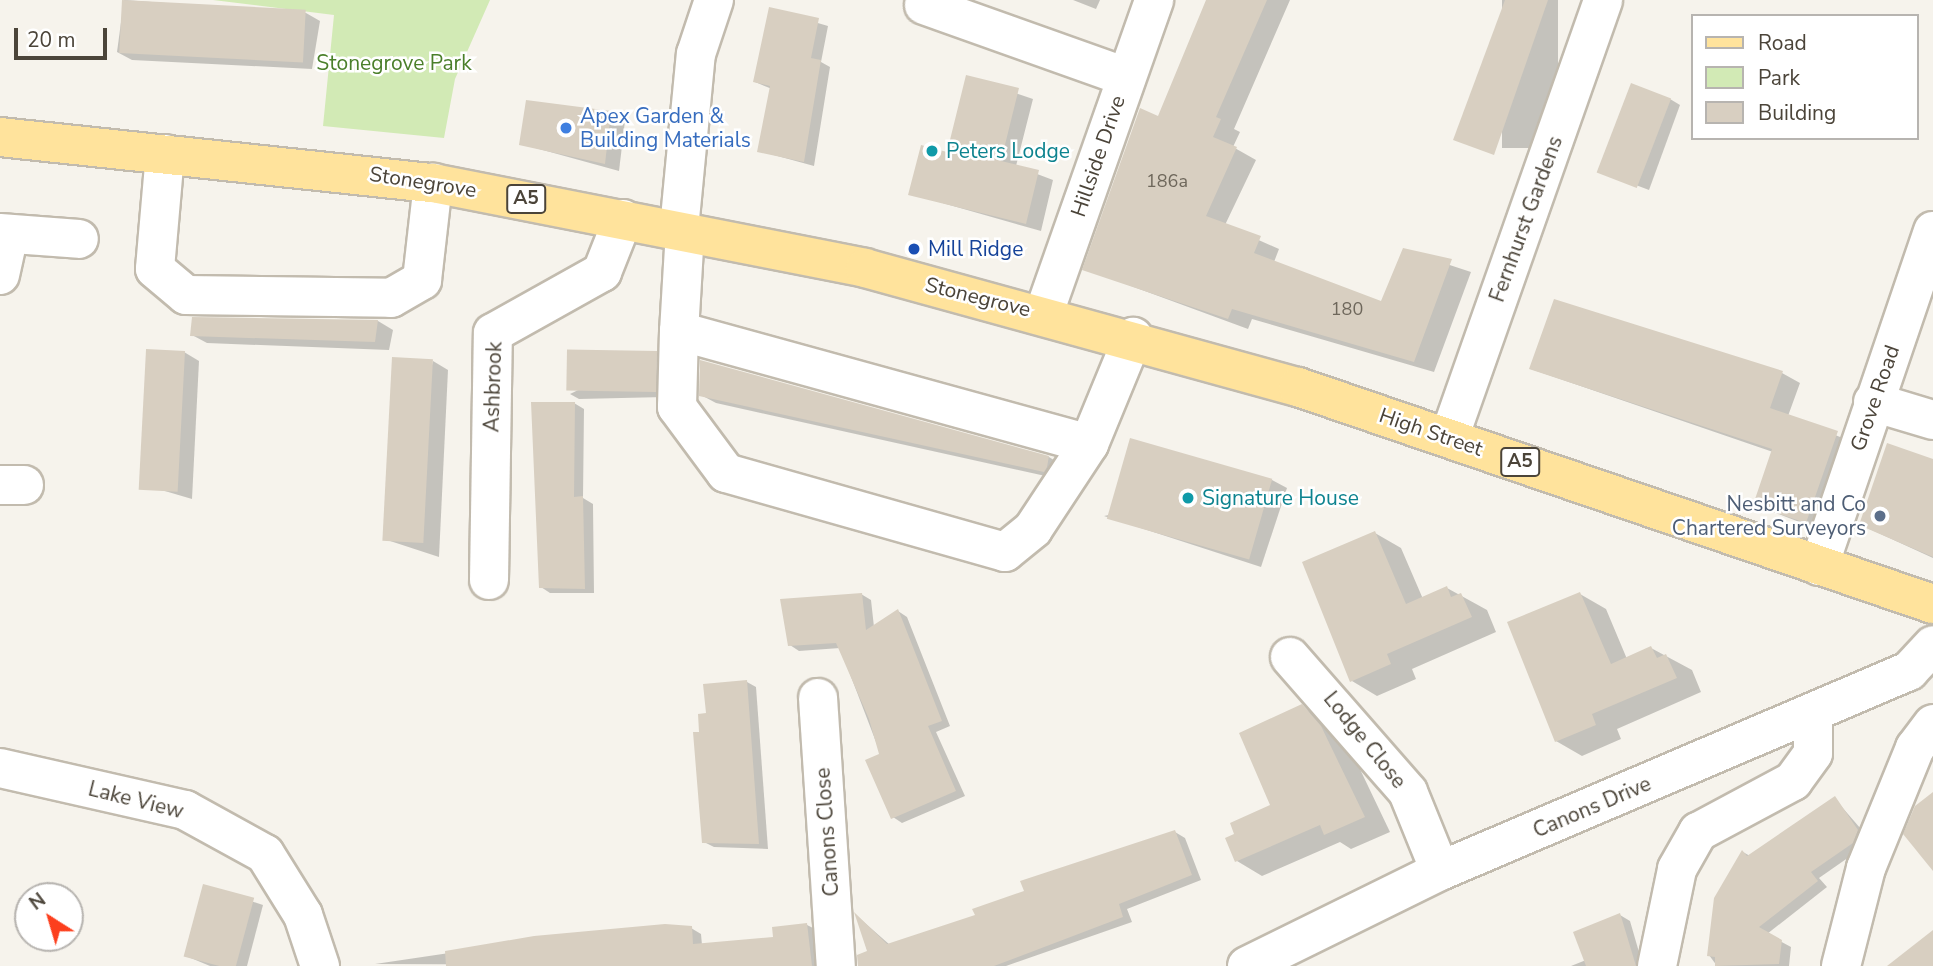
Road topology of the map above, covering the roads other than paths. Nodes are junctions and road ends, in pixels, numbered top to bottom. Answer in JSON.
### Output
{"nodes":[{"id":1,"x":714,"y":0,"type":"edge"},
{"id":2,"x":1154,"y":0,"type":"edge"},
{"id":3,"x":1604,"y":0,"type":"edge"},
{"id":4,"x":924,"y":5,"type":"dead end"},
{"id":5,"x":1126,"y":78,"type":"junction"},
{"id":6,"x":0,"y":137,"type":"edge"},
{"id":7,"x":165,"y":154,"type":"junction"},
{"id":8,"x":433,"y":183,"type":"junction"},
{"id":9,"x":622,"y":219,"type":"junction"},
{"id":10,"x":682,"y":230,"type":"junction"},
{"id":11,"x":1933,"y":231,"type":"edge"},
{"id":12,"x":5,"y":234,"type":"edge"},
{"id":13,"x":79,"y":239,"type":"dead end"},
{"id":14,"x":0,"y":275,"type":"edge"},
{"id":15,"x":1044,"y":313,"type":"junction"},
{"id":16,"x":679,"y":331,"type":"junction"},
{"id":17,"x":1133,"y":337,"type":"junction"},
{"id":18,"x":1873,"y":402,"type":"junction"},
{"id":19,"x":1933,"y":420,"type":"edge"},
{"id":20,"x":1449,"y":438,"type":"junction"},
{"id":21,"x":1089,"y":444,"type":"junction"},
{"id":22,"x":1819,"y":566,"type":"junction"},
{"id":23,"x":489,"y":580,"type":"dead end"},
{"id":24,"x":1933,"y":604,"type":"edge"},
{"id":25,"x":1933,"y":645,"type":"edge"},
{"id":26,"x":1290,"y":657,"type":"dead end"},
{"id":27,"x":818,"y":698,"type":"dead end"},
{"id":28,"x":1813,"y":713,"type":"junction"},
{"id":29,"x":1933,"y":724,"type":"edge"},
{"id":30,"x":0,"y":768,"type":"edge"},
{"id":31,"x":1440,"y":871,"type":"junction"},
{"id":32,"x":1296,"y":955,"type":"edge"},
{"id":33,"x":320,"y":966,"type":"edge"},
{"id":34,"x":836,"y":966,"type":"edge"},
{"id":35,"x":1247,"y":966,"type":"edge"},
{"id":36,"x":1657,"y":966,"type":"edge"},
{"id":37,"x":1842,"y":966,"type":"edge"}],
"edges":[{"from":1,"to":10,"type":"street"},
{"from":2,"to":5,"type":"street","name":"Hillside Drive"},
{"from":3,"to":20,"type":"street","name":"Fernhurst Gardens"},
{"from":4,"to":5,"type":"street"},
{"from":5,"to":15,"type":"street","name":"Hillside Drive"},
{"from":6,"to":7,"type":"main road","name":"Stonegrove","number":"A5"},
{"from":7,"to":8,"type":"main road","name":"Stonegrove","number":"A5"},
{"from":7,"to":8,"type":"street"},
{"from":8,"to":9,"type":"main road","name":"Stonegrove","number":"A5"},
{"from":9,"to":10,"type":"main road","name":"Stonegrove","number":"A5"},
{"from":9,"to":23,"type":"street","name":"Ashbrook"},
{"from":10,"to":15,"type":"main road","name":"Stonegrove","number":"A5"},
{"from":10,"to":16,"type":"street"},
{"from":11,"to":18,"type":"street","name":"Grove Road"},
{"from":12,"to":13,"type":"street"},
{"from":12,"to":14,"type":"street"},
{"from":15,"to":17,"type":"main road","name":"High Street","number":"A5"},
{"from":16,"to":21,"type":"street"},
{"from":16,"to":21,"type":"street"},
{"from":17,"to":20,"type":"main road","name":"High Street","number":"A5"},
{"from":17,"to":21,"type":"street"},
{"from":18,"to":19,"type":"street"},
{"from":18,"to":22,"type":"street","name":"Grove Road"},
{"from":20,"to":22,"type":"main road","name":"High Street","number":"A5"},
{"from":22,"to":24,"type":"main road","name":"High Street","number":"A5"},
{"from":25,"to":28,"type":"street","name":"Canons Drive"},
{"from":26,"to":31,"type":"street","name":"Lodge Close"},
{"from":27,"to":34,"type":"street","name":"Canons Close"},
{"from":28,"to":31,"type":"street","name":"Canons Drive"},
{"from":28,"to":36,"type":"street"},
{"from":29,"to":37,"type":"street"},
{"from":30,"to":33,"type":"street","name":"Lake View"},
{"from":31,"to":32,"type":"street","name":"Canons Drive"},
{"from":32,"to":35,"type":"street","name":"Canons Drive"}]}
